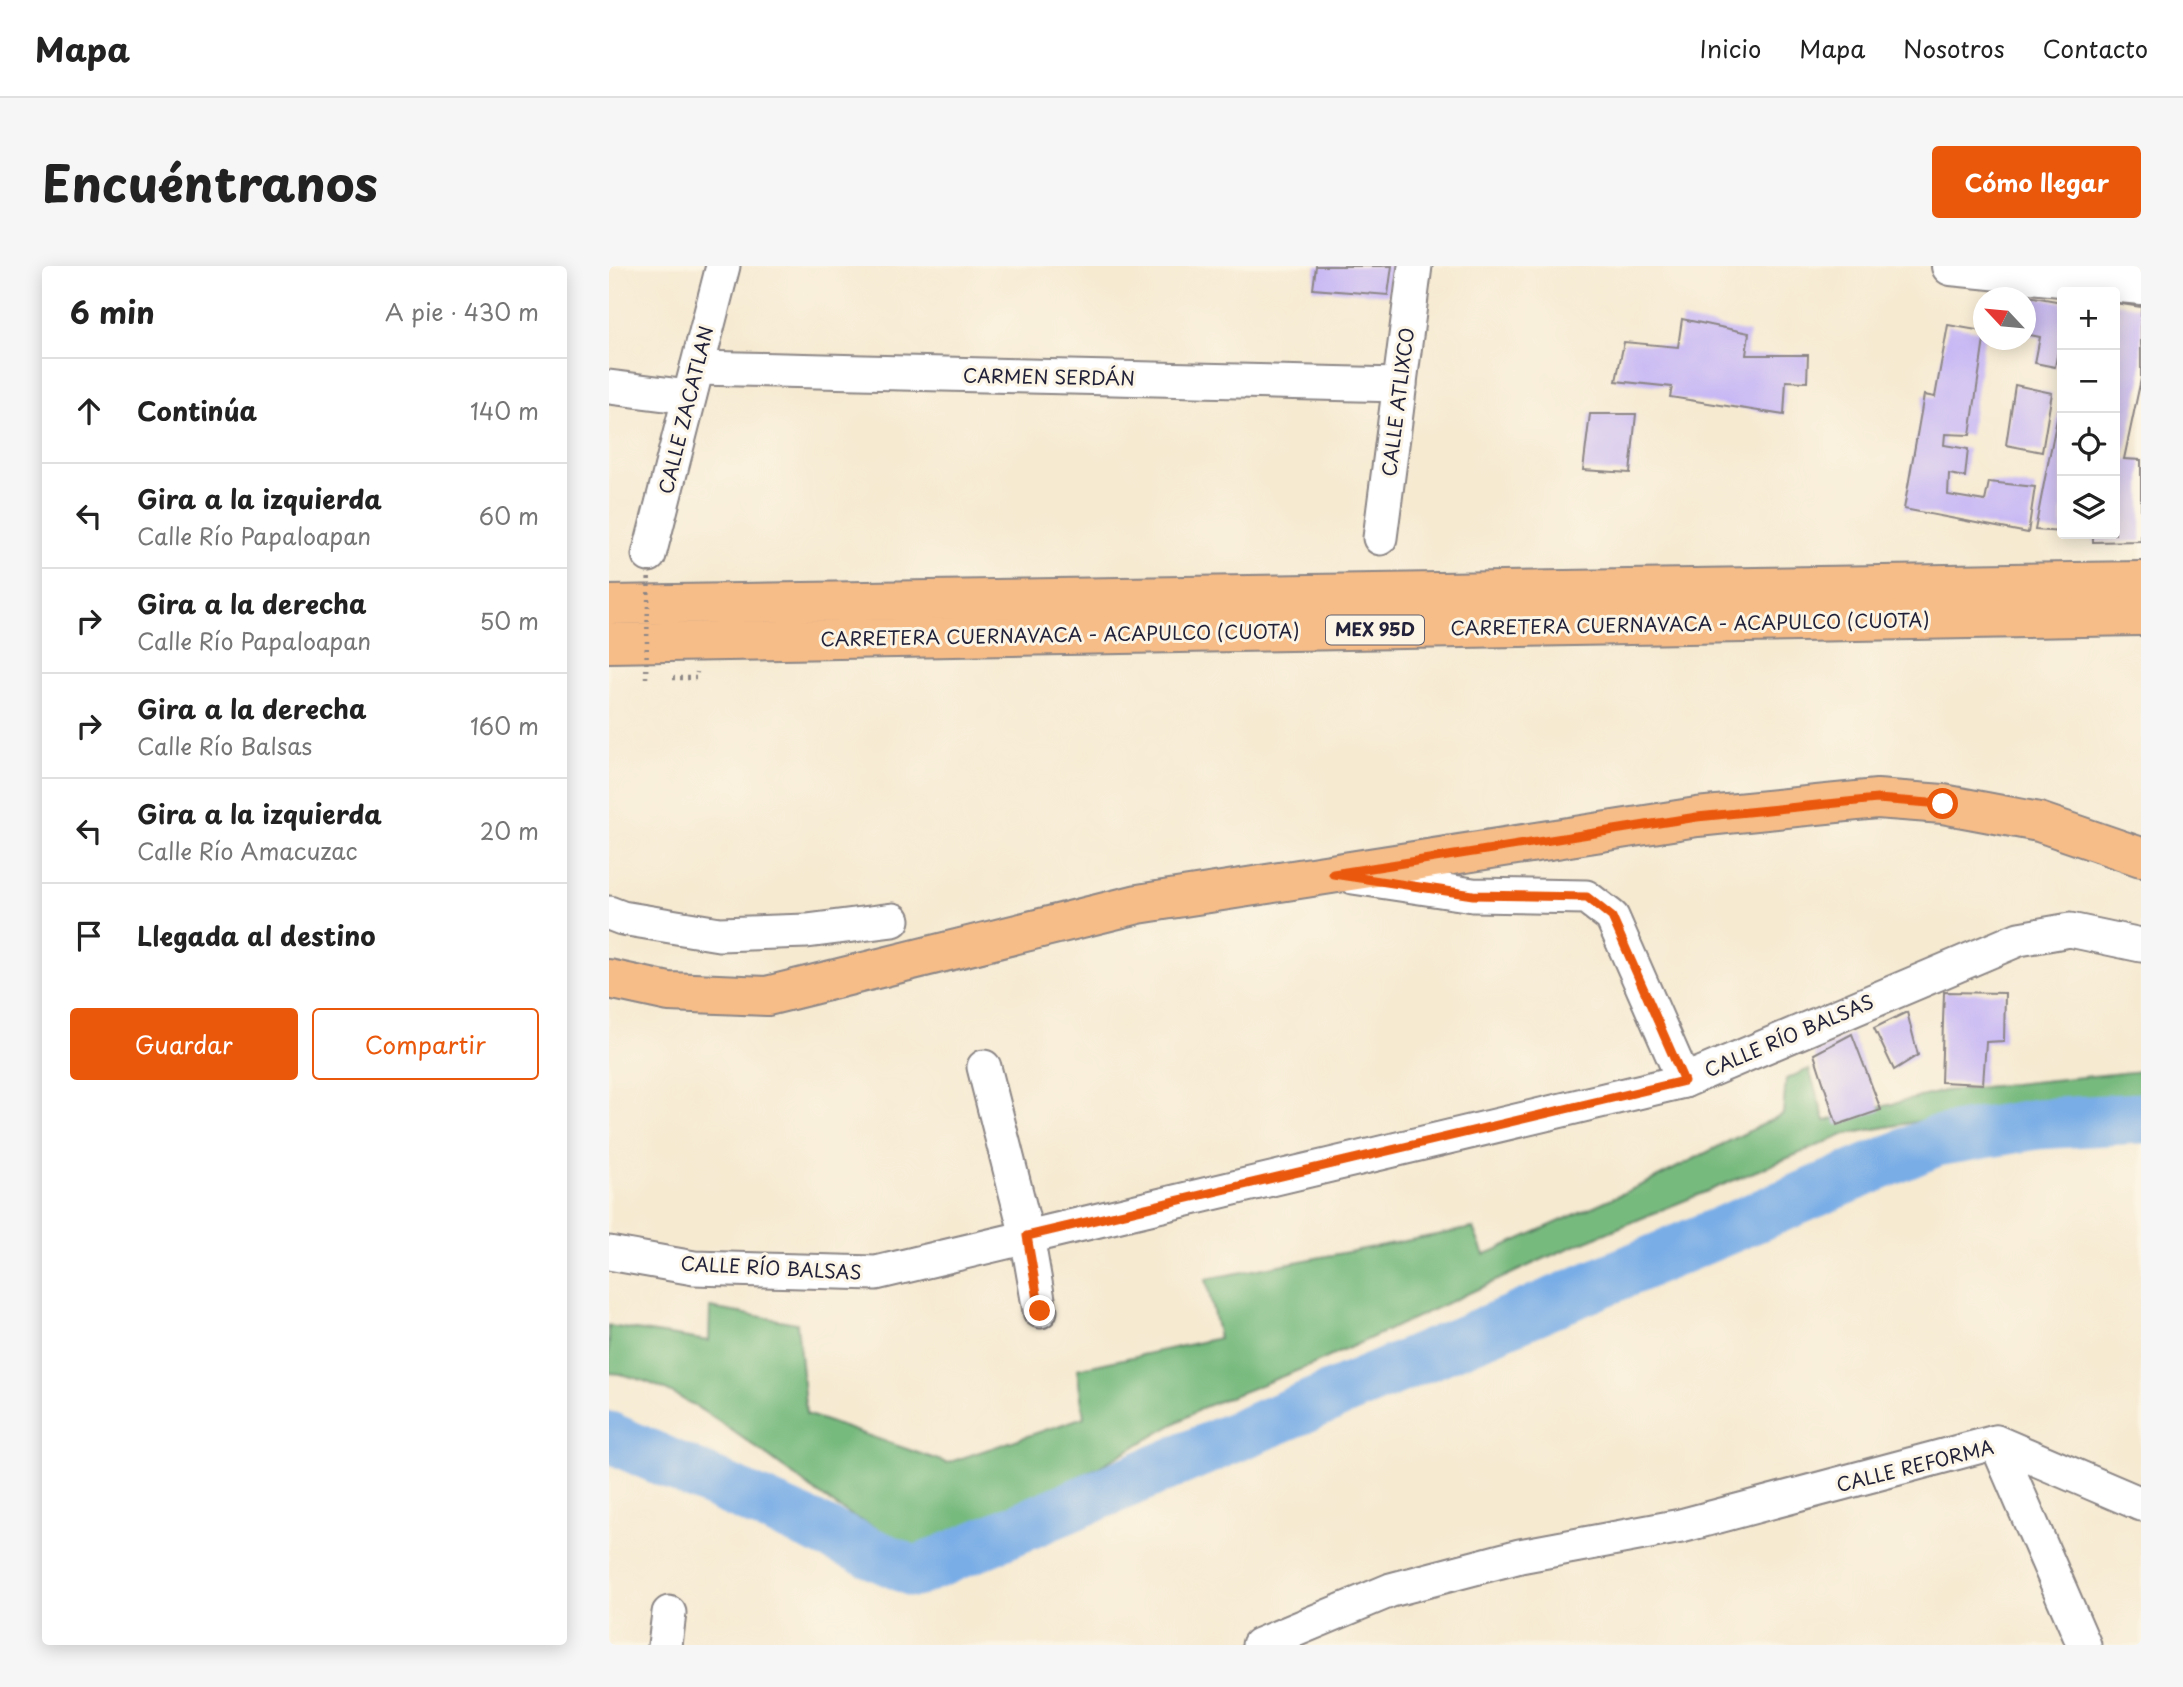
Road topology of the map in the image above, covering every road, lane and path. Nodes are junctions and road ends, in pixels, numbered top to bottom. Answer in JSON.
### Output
{"nodes":[{"id":1,"x":723,"y":266,"type":"edge"},
{"id":2,"x":1415,"y":266,"type":"edge"},
{"id":3,"x":1951,"y":266,"type":"edge"},
{"id":4,"x":2141,"y":285,"type":"edge"},
{"id":5,"x":693,"y":383,"type":"junction"},
{"id":6,"x":1400,"y":385,"type":"junction"},
{"id":7,"x":609,"y":387,"type":"edge"},
{"id":8,"x":1380,"y":538,"type":"dead end"},
{"id":9,"x":649,"y":561,"type":"joint"},
{"id":10,"x":2141,"y":581,"type":"edge"},
{"id":11,"x":609,"y":605,"type":"edge"},
{"id":12,"x":2141,"y":616,"type":"edge"},
{"id":13,"x":609,"y":643,"type":"edge"},
{"id":14,"x":646,"y":678,"type":"dead end"},
{"id":15,"x":660,"y":678,"type":"dead end"},
{"id":16,"x":696,"y":678,"type":"dead end"},
{"id":17,"x":2141,"y":857,"type":"edge"},
{"id":18,"x":1333,"y":874,"type":"junction"},
{"id":19,"x":609,"y":913,"type":"edge"},
{"id":20,"x":893,"y":920,"type":"dead end"},
{"id":21,"x":2141,"y":945,"type":"edge"},
{"id":22,"x":609,"y":979,"type":"edge"},
{"id":23,"x":984,"y":1068,"type":"dead end"},
{"id":24,"x":1684,"y":1081,"type":"junction"},
{"id":25,"x":1027,"y":1236,"type":"junction"},
{"id":26,"x":609,"y":1253,"type":"edge"},
{"id":27,"x":1040,"y":1311,"type":"dead end"},
{"id":28,"x":1996,"y":1442,"type":"junction"},
{"id":29,"x":2141,"y":1504,"type":"edge"},
{"id":30,"x":669,"y":1613,"type":"dead end"},
{"id":31,"x":665,"y":1645,"type":"edge"},
{"id":32,"x":1259,"y":1645,"type":"edge"},
{"id":33,"x":2084,"y":1645,"type":"edge"}],
"edges":[{"from":1,"to":5,"type":"street","name":"CALLE ZACATLAN"},
{"from":2,"to":6,"type":"street","name":"CALLE ATLIXCO"},
{"from":3,"to":4,"type":"street"},
{"from":5,"to":6,"type":"street","name":"CARMEN SERDÁN"},
{"from":5,"to":7,"type":"street","name":"CARMEN SERDÁN"},
{"from":5,"to":9,"type":"street","name":"CALLE ZACATLAN"},
{"from":6,"to":8,"type":"street","name":"CALLE ATLIXCO"},
{"from":9,"to":14,"type":"path","bridge":true},
{"from":10,"to":11,"type":"main road","name":"CARRETERA CUERNAVACA - ACAPULCO (CUOTA)","number":"MEX 95D"},
{"from":12,"to":13,"type":"main road","name":"CARRETERA CUERNAVACA - ACAPULCO (CUOTA)","number":"MEX 95D"},
{"from":15,"to":16,"type":"path"},
{"from":17,"to":18,"type":"main road"},
{"from":18,"to":22,"type":"main road"},
{"from":18,"to":24,"type":"street"},
{"from":19,"to":20,"type":"street"},
{"from":21,"to":24,"type":"street","name":"CALLE RÍO BALSAS"},
{"from":23,"to":25,"type":"street"},
{"from":24,"to":25,"type":"street","name":"CALLE RÍO BALSAS"},
{"from":25,"to":26,"type":"street","name":"CALLE RÍO BALSAS"},
{"from":25,"to":27,"type":"street"},
{"from":28,"to":29,"type":"street","name":"CALLE REFORMA"},
{"from":28,"to":32,"type":"street","name":"CALLE REFORMA"},
{"from":28,"to":33,"type":"street"},
{"from":30,"to":31,"type":"street"}]}
